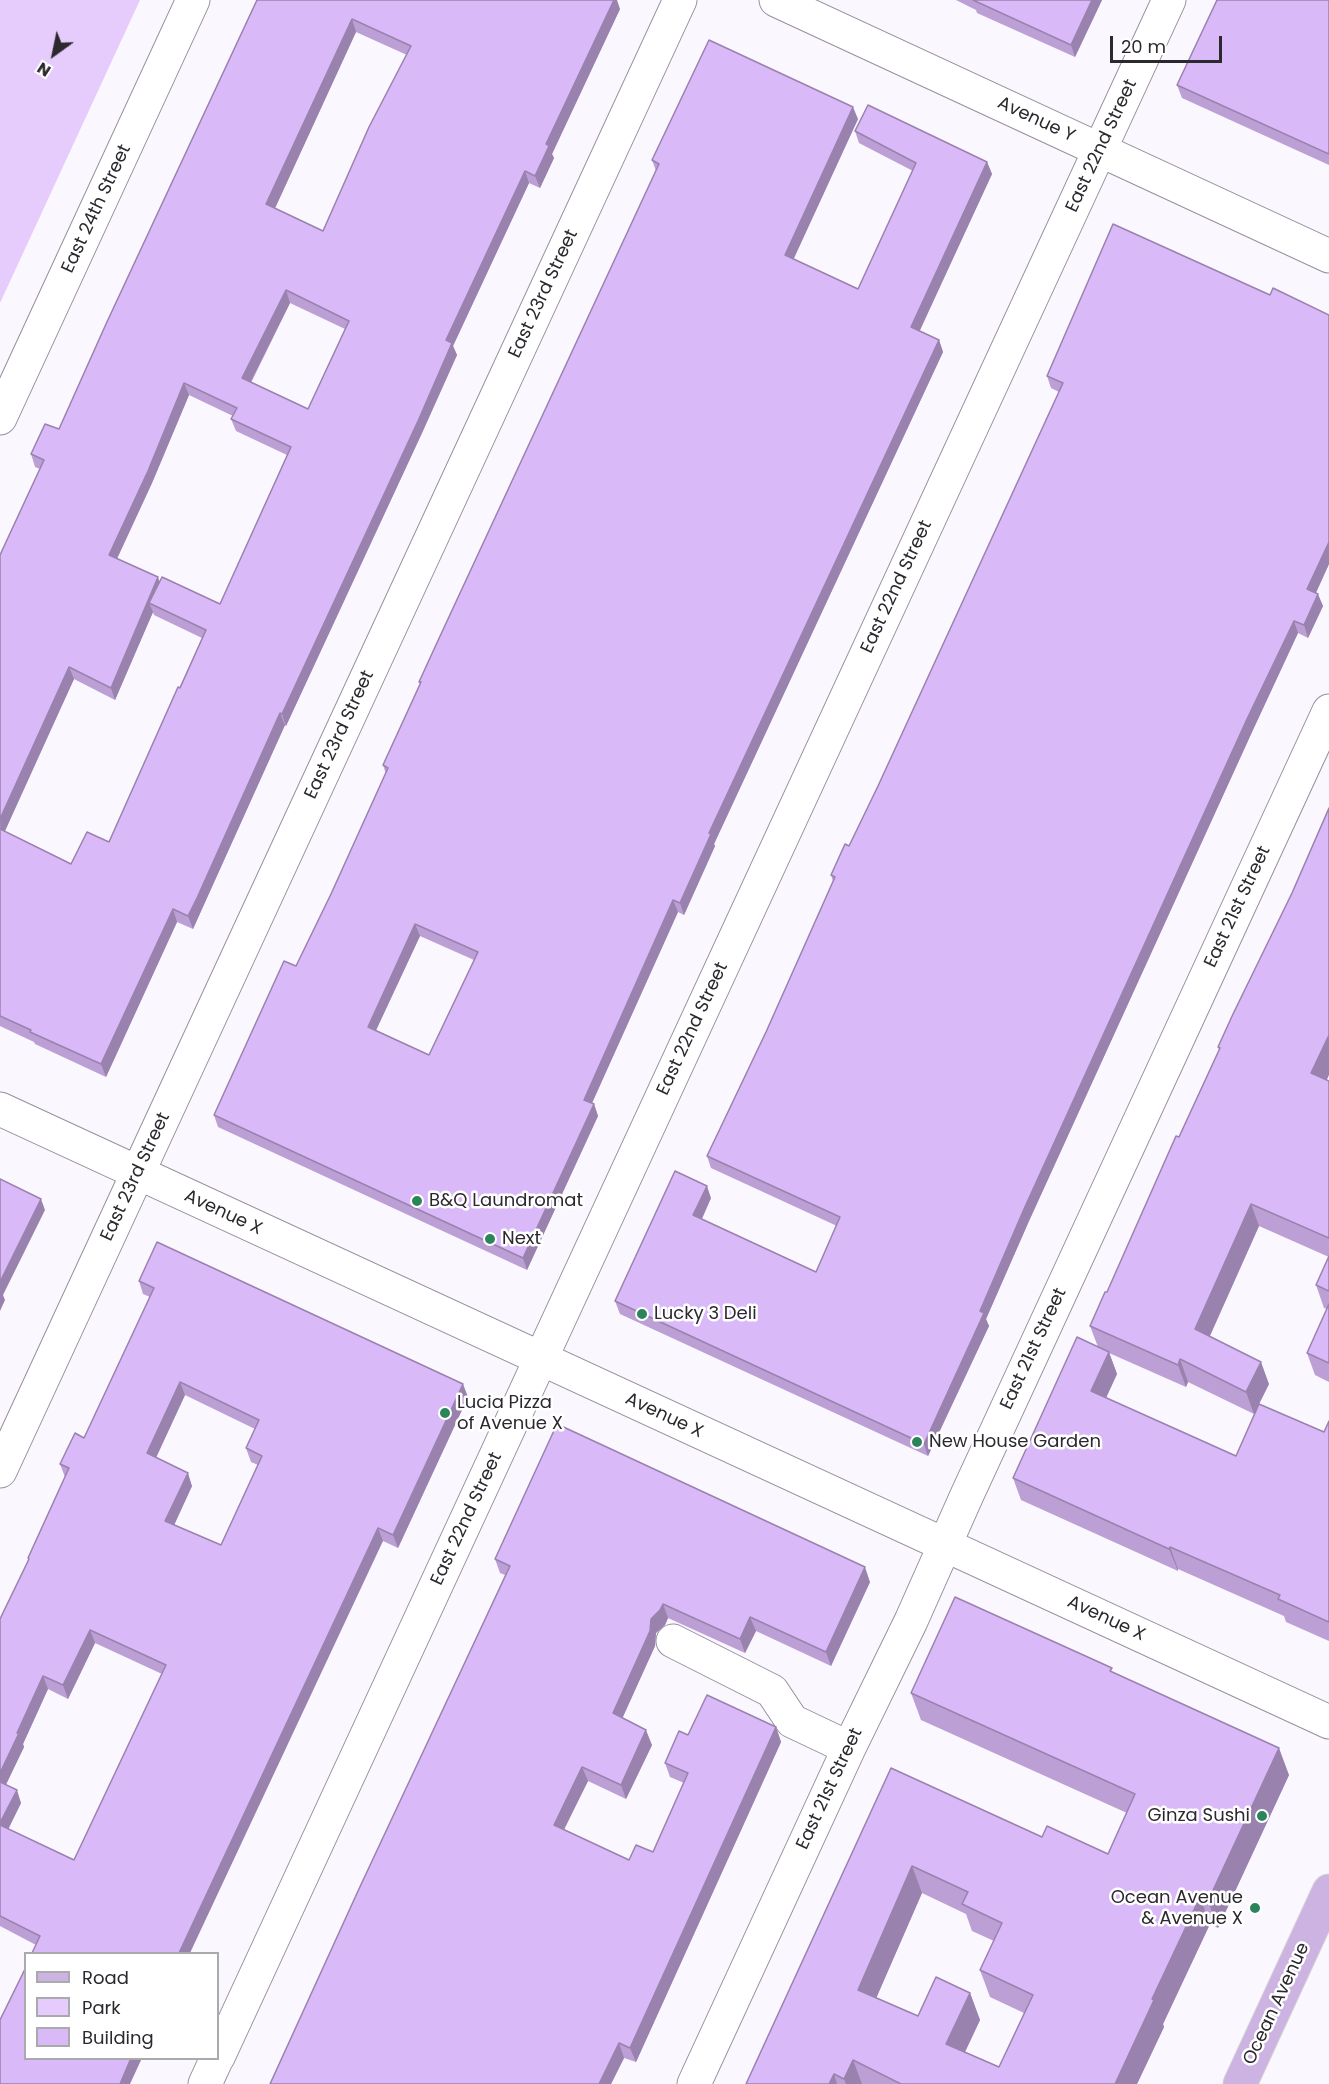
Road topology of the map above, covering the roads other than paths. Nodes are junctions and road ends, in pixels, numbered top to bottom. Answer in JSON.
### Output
{"nodes":[{"id":1,"x":193,"y":0,"type":"edge"},
{"id":2,"x":680,"y":0,"type":"edge"},
{"id":3,"x":776,"y":0,"type":"edge"},
{"id":4,"x":1170,"y":0,"type":"edge"},
{"id":5,"x":1100,"y":150,"type":"junction"},
{"id":6,"x":1329,"y":256,"type":"edge"},
{"id":7,"x":0,"y":418,"type":"edge"},
{"id":8,"x":1329,"y":711,"type":"edge"},
{"id":9,"x":0,"y":1109,"type":"edge"},
{"id":10,"x":138,"y":1173,"type":"junction"},
{"id":11,"x":541,"y":1359,"type":"junction"},
{"id":12,"x":0,"y":1471,"type":"edge"},
{"id":13,"x":945,"y":1545,"type":"junction"},
{"id":14,"x":673,"y":1641,"type":"dead end"},
{"id":15,"x":1329,"y":1722,"type":"edge"},
{"id":16,"x":849,"y":1748,"type":"junction"},
{"id":17,"x":1329,"y":1891,"type":"edge"},
{"id":18,"x":219,"y":2054,"type":"edge"},
{"id":19,"x":216,"y":2060,"type":"edge"},
{"id":20,"x":205,"y":2084,"type":"edge"},
{"id":21,"x":694,"y":2084,"type":"edge"},
{"id":22,"x":1240,"y":2084,"type":"edge"}],
"edges":[{"from":1,"to":7,"type":"street","name":"East 24th Street"},
{"from":2,"to":10,"type":"street","name":"East 23rd Street"},
{"from":3,"to":5,"type":"street","name":"Avenue Y"},
{"from":4,"to":5,"type":"street","name":"East 22nd Street"},
{"from":5,"to":6,"type":"street","name":"Avenue Y"},
{"from":5,"to":11,"type":"street","name":"East 22nd Street"},
{"from":8,"to":13,"type":"street","name":"East 21st Street"},
{"from":9,"to":10,"type":"street","name":"Avenue X"},
{"from":10,"to":11,"type":"street","name":"Avenue X"},
{"from":10,"to":12,"type":"street","name":"East 23rd Street"},
{"from":11,"to":13,"type":"street","name":"Avenue X"},
{"from":11,"to":18,"type":"street","name":"East 22nd Street"},
{"from":13,"to":15,"type":"street","name":"Avenue X"},
{"from":13,"to":16,"type":"street","name":"East 21st Street"},
{"from":14,"to":16,"type":"street"},
{"from":16,"to":21,"type":"street","name":"East 21st Street"},
{"from":17,"to":22,"type":"main road","name":"Ocean Avenue"},
{"from":19,"to":20,"type":"street","name":"East 22nd Street"}]}
